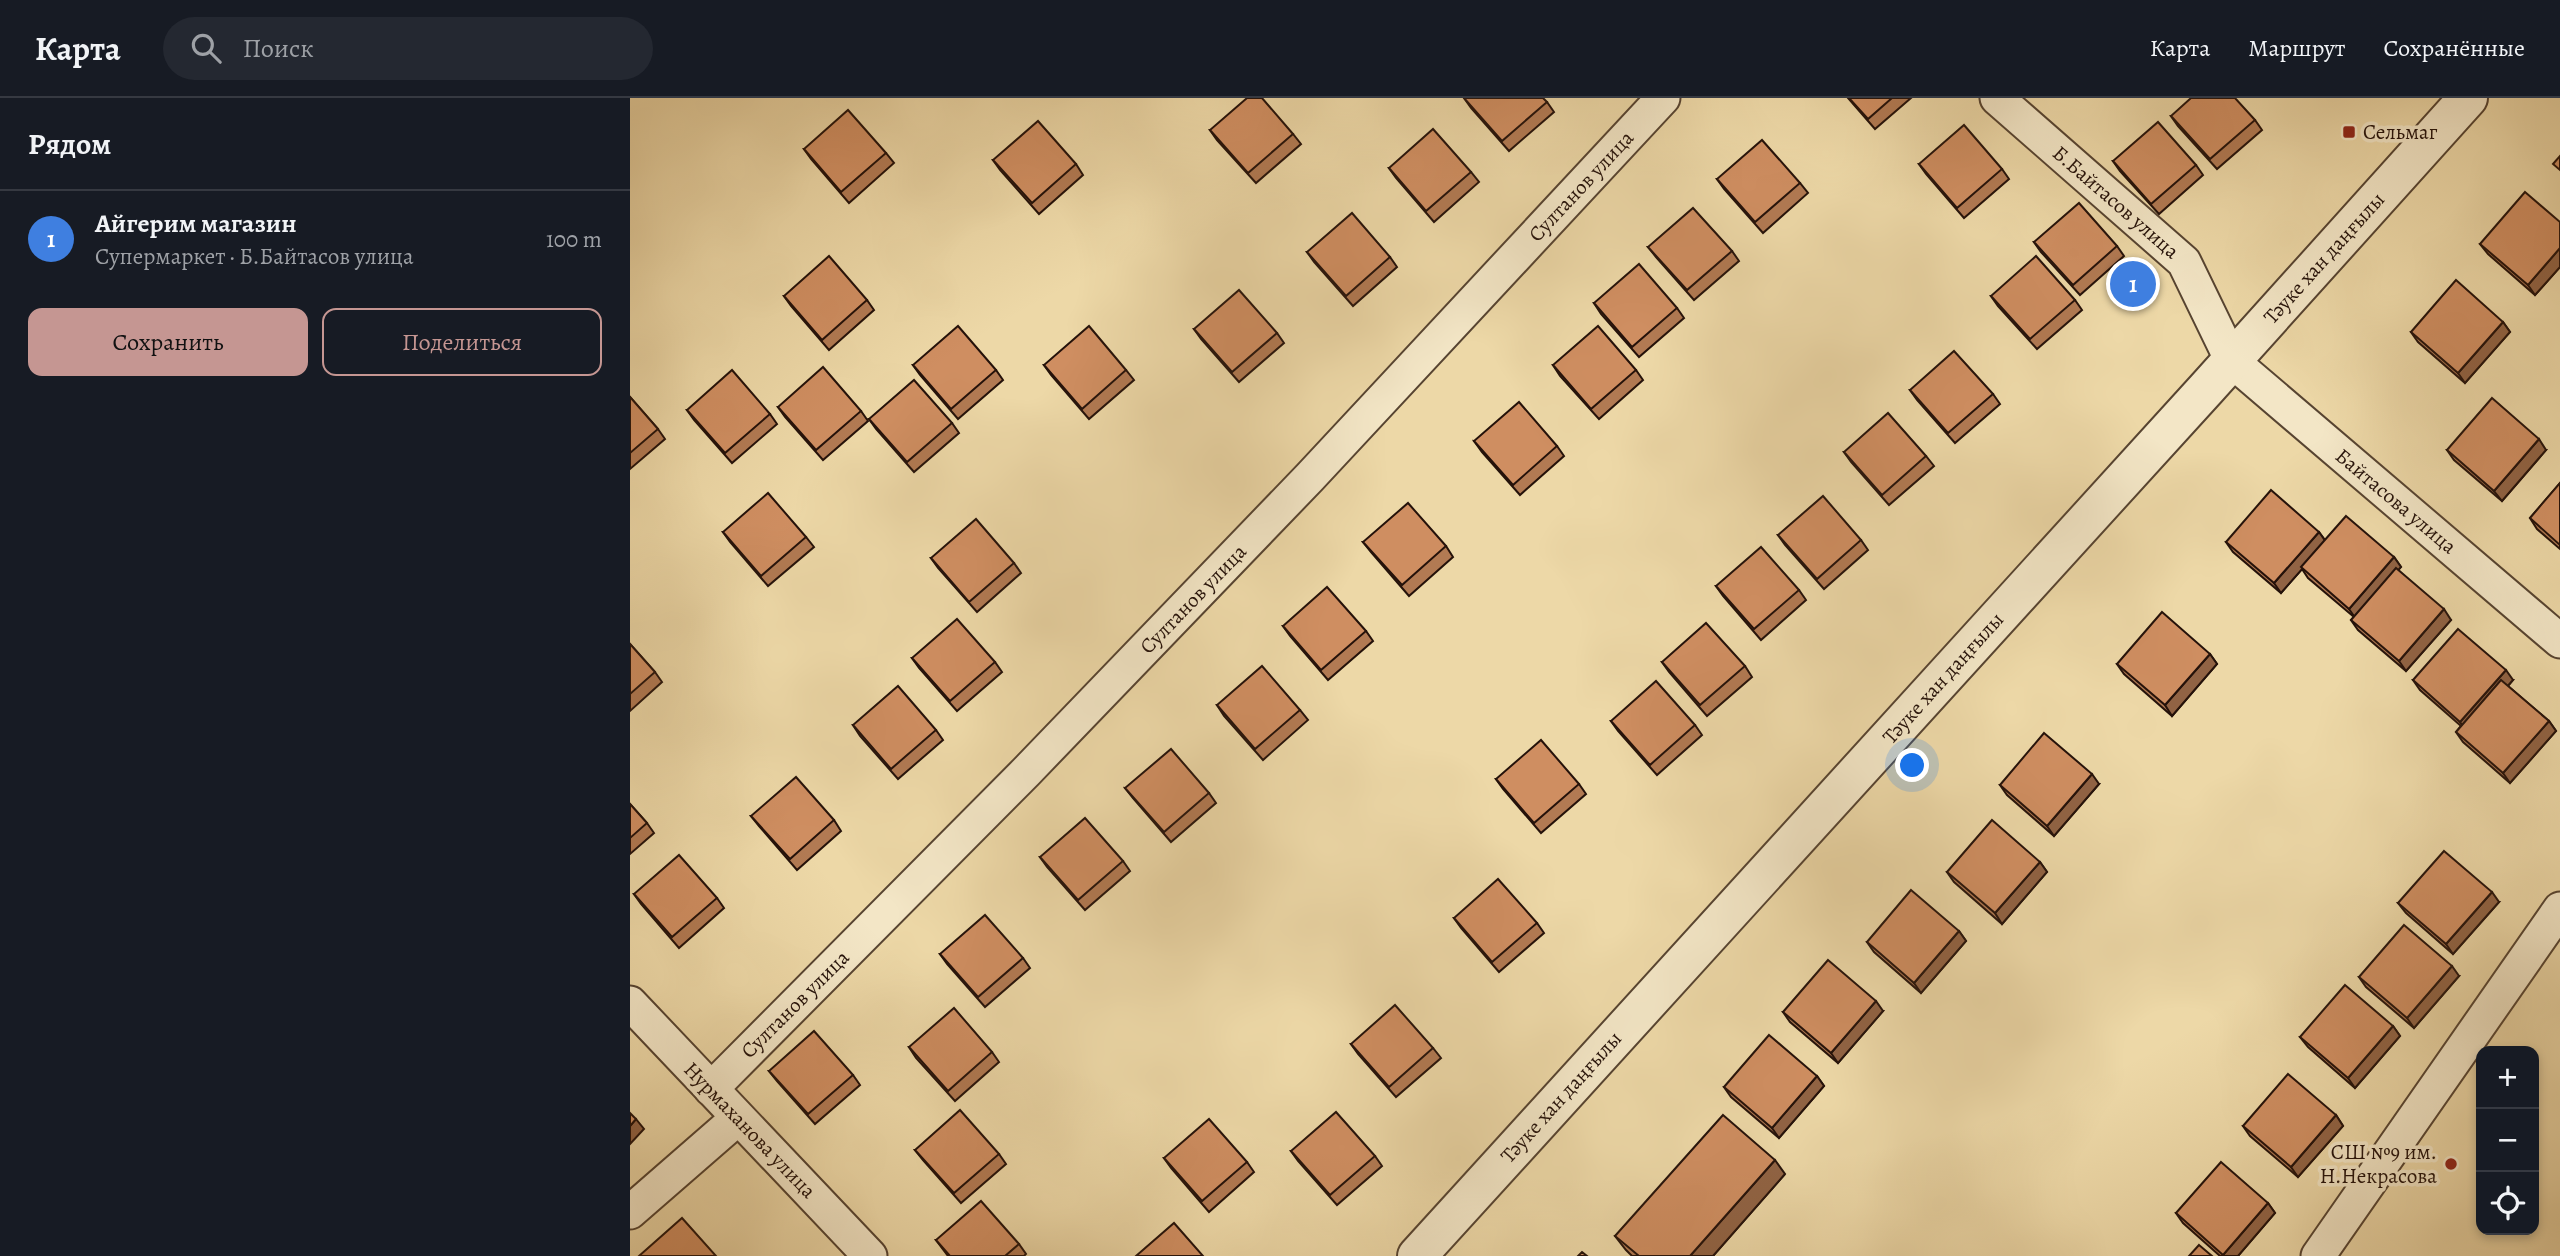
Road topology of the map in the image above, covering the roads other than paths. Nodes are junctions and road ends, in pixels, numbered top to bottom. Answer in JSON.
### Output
{"nodes":[{"id":1,"x":1663,"y":98,"type":"edge"},
{"id":2,"x":1997,"y":98,"type":"edge"},
{"id":3,"x":2468,"y":98,"type":"edge"},
{"id":4,"x":2232,"y":361,"type":"junction"},
{"id":5,"x":2560,"y":641,"type":"edge"},
{"id":6,"x":2560,"y":909,"type":"edge"},
{"id":7,"x":630,"y":1003,"type":"edge"},
{"id":8,"x":710,"y":1089,"type":"junction"},
{"id":9,"x":738,"y":1118,"type":"junction"},
{"id":10,"x":630,"y":1212,"type":"edge"},
{"id":11,"x":870,"y":1256,"type":"edge"},
{"id":12,"x":1417,"y":1256,"type":"edge"},
{"id":13,"x":2318,"y":1256,"type":"edge"}],
"edges":[{"from":1,"to":8,"type":"street","name":"Султанов улица"},
{"from":2,"to":4,"type":"street","name":"Б.Байтасов улица"},
{"from":3,"to":4,"type":"street","name":"Тәуке хан даңғылы"},
{"from":4,"to":5,"type":"street","name":"Байтасова улица"},
{"from":4,"to":12,"type":"street","name":"Тәуке хан даңғылы"},
{"from":6,"to":13,"type":"street"},
{"from":7,"to":8,"type":"street","name":"Нурмаханова улица"},
{"from":8,"to":9,"type":"street","name":"Нурмаханова улица"},
{"from":9,"to":10,"type":"street"},
{"from":9,"to":11,"type":"street","name":"Нурмаханова улица"}]}
